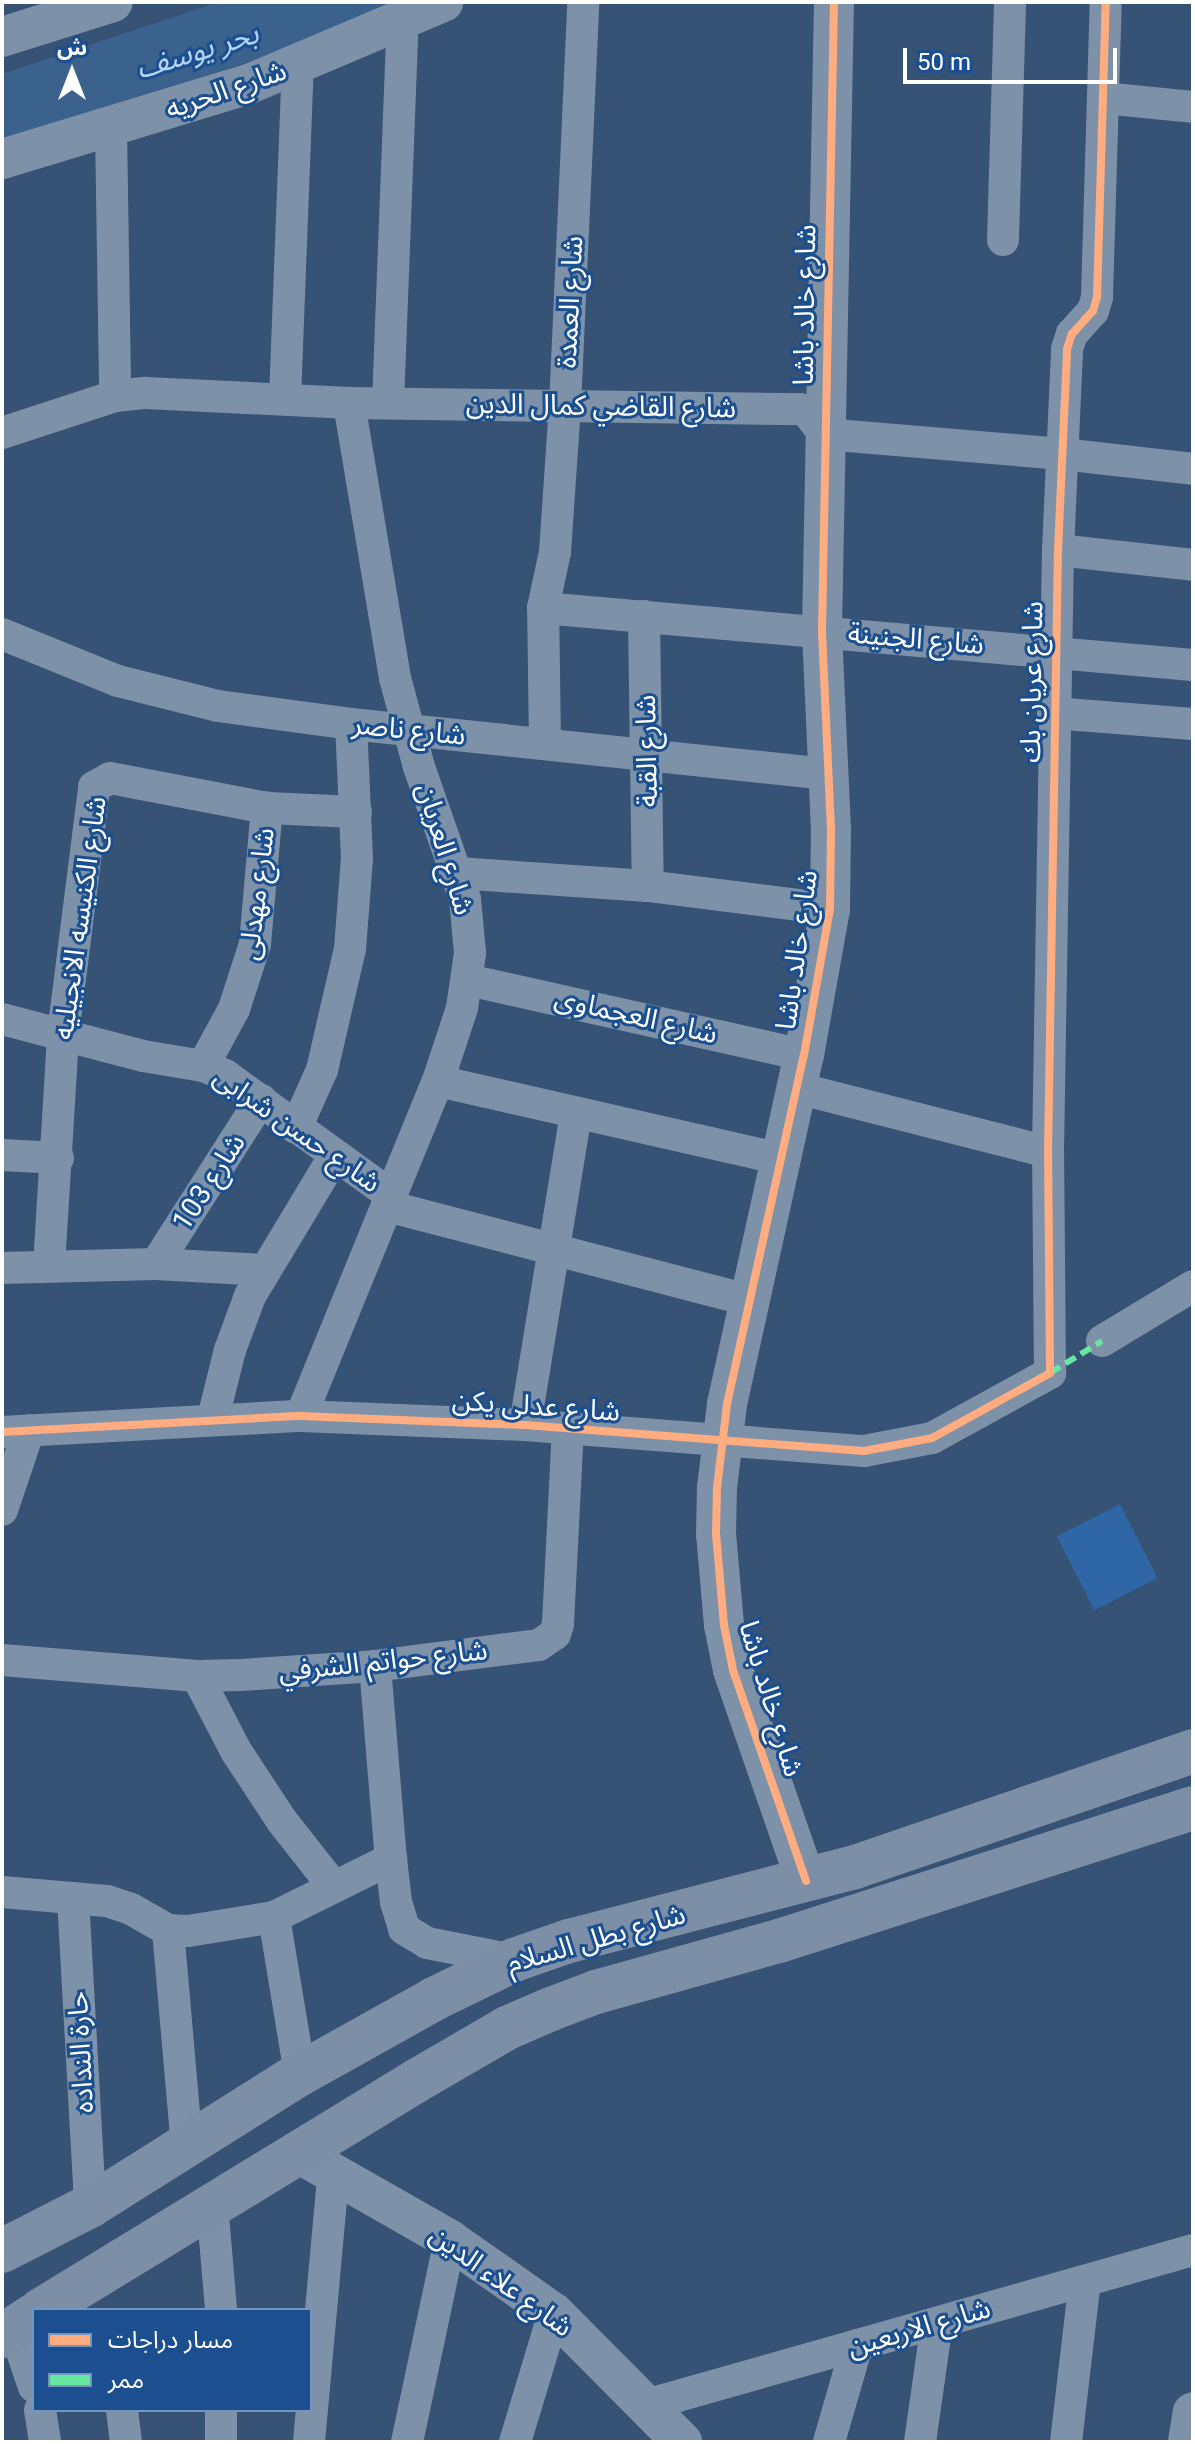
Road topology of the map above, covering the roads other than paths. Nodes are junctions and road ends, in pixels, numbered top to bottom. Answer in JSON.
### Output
{"nodes":[{"id":1,"x":113,"y":2,"type":"edge"},
{"id":2,"x":443,"y":2,"type":"edge"},
{"id":3,"x":583,"y":2,"type":"edge"},
{"id":4,"x":834,"y":2,"type":"edge"},
{"id":5,"x":1010,"y":2,"type":"edge"},
{"id":6,"x":1106,"y":2,"type":"edge"},
{"id":7,"x":403,"y":17,"type":"junction"},
{"id":8,"x":2,"y":37,"type":"edge"},
{"id":9,"x":298,"y":65,"type":"junction"},
{"id":10,"x":1103,"y":98,"type":"junction"},
{"id":11,"x":1193,"y":107,"type":"edge"},
{"id":12,"x":111,"y":128,"type":"junction"},
{"id":13,"x":2,"y":159,"type":"edge"},
{"id":14,"x":1003,"y":240,"type":"dead end"},
{"id":15,"x":115,"y":396,"type":"junction"},
{"id":16,"x":285,"y":399,"type":"junction"},
{"id":17,"x":349,"y":403,"type":"junction"},
{"id":18,"x":388,"y":403,"type":"junction"},
{"id":19,"x":565,"y":406,"type":"junction"},
{"id":20,"x":2,"y":433,"type":"edge"},
{"id":21,"x":824,"y":434,"type":"junction"},
{"id":22,"x":1062,"y":454,"type":"junction"},
{"id":23,"x":1193,"y":469,"type":"edge"},
{"id":24,"x":1058,"y":550,"type":"junction"},
{"id":25,"x":1193,"y":565,"type":"edge"},
{"id":26,"x":543,"y":608,"type":"junction"},
{"id":27,"x":644,"y":616,"type":"junction"},
{"id":28,"x":822,"y":631,"type":"junction"},
{"id":29,"x":2,"y":634,"type":"edge"},
{"id":30,"x":1053,"y":650,"type":"junction"},
{"id":31,"x":1193,"y":665,"type":"edge"},
{"id":32,"x":1053,"y":713,"type":"junction"},
{"id":33,"x":351,"y":724,"type":"junction"},
{"id":34,"x":1193,"y":724,"type":"edge"},
{"id":35,"x":408,"y":729,"type":"junction"},
{"id":36,"x":545,"y":744,"type":"junction"},
{"id":37,"x":647,"y":754,"type":"junction"},
{"id":38,"x":828,"y":774,"type":"junction"},
{"id":39,"x":267,"y":808,"type":"junction"},
{"id":40,"x":356,"y":812,"type":"junction"},
{"id":41,"x":457,"y":873,"type":"junction"},
{"id":42,"x":648,"y":886,"type":"junction"},
{"id":43,"x":830,"y":909,"type":"junction"},
{"id":44,"x":468,"y":980,"type":"junction"},
{"id":45,"x":2,"y":1019,"type":"edge"},
{"id":46,"x":63,"y":1034,"type":"junction"},
{"id":47,"x":203,"y":1066,"type":"junction"},
{"id":48,"x":800,"y":1072,"type":"junction"},
{"id":49,"x":438,"y":1081,"type":"junction"},
{"id":50,"x":261,"y":1100,"type":"junction"},
{"id":51,"x":576,"y":1113,"type":"junction"},
{"id":52,"x":296,"y":1128,"type":"junction"},
{"id":53,"x":1048,"y":1152,"type":"junction"},
{"id":54,"x":2,"y":1155,"type":"edge"},
{"id":55,"x":334,"y":1157,"type":"junction"},
{"id":56,"x":58,"y":1158,"type":"junction"},
{"id":57,"x":781,"y":1159,"type":"junction"},
{"id":58,"x":389,"y":1200,"type":"junction"},
{"id":59,"x":553,"y":1248,"type":"junction"},
{"id":60,"x":156,"y":1264,"type":"junction"},
{"id":61,"x":49,"y":1266,"type":"junction"},
{"id":62,"x":2,"y":1268,"type":"edge"},
{"id":63,"x":264,"y":1270,"type":"junction"},
{"id":64,"x":1193,"y":1286,"type":"edge"},
{"id":65,"x":749,"y":1300,"type":"junction"},
{"id":66,"x":1102,"y":1341,"type":"dead end"},
{"id":67,"x":1050,"y":1373,"type":"joint"},
{"id":68,"x":301,"y":1416,"type":"junction"},
{"id":69,"x":213,"y":1418,"type":"junction"},
{"id":70,"x":525,"y":1425,"type":"junction"},
{"id":71,"x":568,"y":1428,"type":"junction"},
{"id":72,"x":16,"y":1431,"type":"edge"},
{"id":73,"x":721,"y":1442,"type":"junction"},
{"id":74,"x":2,"y":1510,"type":"edge"},
{"id":75,"x":2,"y":1660,"type":"edge"},
{"id":76,"x":375,"y":1666,"type":"junction"},
{"id":77,"x":197,"y":1676,"type":"junction"},
{"id":78,"x":1178,"y":1756,"type":"edge"},
{"id":79,"x":1116,"y":1776,"type":"junction"},
{"id":80,"x":1190,"y":1809,"type":"edge"},
{"id":81,"x":1134,"y":1829,"type":"junction"},
{"id":82,"x":391,"y":1859,"type":"junction"},
{"id":83,"x":806,"y":1881,"type":"junction"},
{"id":84,"x":334,"y":1887,"type":"junction"},
{"id":85,"x":2,"y":1892,"type":"edge"},
{"id":86,"x":73,"y":1898,"type":"junction"},
{"id":87,"x":274,"y":1917,"type":"junction"},
{"id":88,"x":168,"y":1930,"type":"junction"},
{"id":89,"x":514,"y":1960,"type":"junction"},
{"id":90,"x":384,"y":2027,"type":"junction"},
{"id":91,"x":300,"y":2074,"type":"junction"},
{"id":92,"x":416,"y":2081,"type":"junction"},
{"id":93,"x":187,"y":2146,"type":"junction"},
{"id":94,"x":296,"y":2152,"type":"junction"},
{"id":95,"x":333,"y":2176,"type":"junction"},
{"id":96,"x":212,"y":2204,"type":"junction"},
{"id":97,"x":90,"y":2206,"type":"junction"},
{"id":98,"x":450,"y":2240,"type":"junction"},
{"id":99,"x":1193,"y":2250,"type":"edge"},
{"id":100,"x":2,"y":2251,"type":"edge"},
{"id":101,"x":1085,"y":2281,"type":"junction"},
{"id":102,"x":86,"y":2297,"type":"edge"},
{"id":103,"x":58,"y":2308,"type":"edge"},
{"id":104,"x":221,"y":2308,"type":"edge"},
{"id":105,"x":554,"y":2313,"type":"junction"},
{"id":106,"x":23,"y":2322,"type":"edge"},
{"id":107,"x":937,"y":2323,"type":"junction"},
{"id":108,"x":857,"y":2345,"type":"junction"},
{"id":109,"x":32,"y":2375,"type":"edge"},
{"id":110,"x":312,"y":2409,"type":"edge"},
{"id":111,"x":40,"y":2412,"type":"edge"},
{"id":112,"x":122,"y":2412,"type":"edge"},
{"id":113,"x":221,"y":2412,"type":"edge"},
{"id":114,"x":312,"y":2412,"type":"edge"},
{"id":115,"x":1193,"y":2412,"type":"edge"},
{"id":116,"x":663,"y":2428,"type":"edge"},
{"id":117,"x":45,"y":2442,"type":"edge"},
{"id":118,"x":126,"y":2442,"type":"edge"},
{"id":119,"x":221,"y":2442,"type":"edge"},
{"id":120,"x":309,"y":2442,"type":"edge"},
{"id":121,"x":407,"y":2442,"type":"edge"},
{"id":122,"x":515,"y":2442,"type":"edge"},
{"id":123,"x":829,"y":2442,"type":"edge"},
{"id":124,"x":920,"y":2442,"type":"edge"},
{"id":125,"x":1066,"y":2442,"type":"edge"},
{"id":126,"x":1188,"y":2442,"type":"edge"}],
"edges":[{"from":1,"to":8,"type":"street"},
{"from":2,"to":7,"type":"street","name":"شارع الحريه"},
{"from":3,"to":19,"type":"street","name":"شارع العمدة"},
{"from":4,"to":21,"type":"street","name":"شارع خالد باشا"},
{"from":5,"to":14,"type":"street"},
{"from":6,"to":10,"type":"street","name":"شارع عريان بك"},
{"from":7,"to":9,"type":"street","name":"شارع الحريه"},
{"from":7,"to":18,"type":"street"},
{"from":9,"to":12,"type":"street","name":"شارع الحريه"},
{"from":9,"to":16,"type":"street"},
{"from":10,"to":11,"type":"street"},
{"from":10,"to":22,"type":"street","name":"شارع عريان بك"},
{"from":12,"to":13,"type":"street","name":"شارع الحريه"},
{"from":12,"to":15,"type":"street"},
{"from":15,"to":16,"type":"street","name":"شارع القاضي كمال الدين"},
{"from":15,"to":20,"type":"street","name":"شارع القاضي كمال الدين"},
{"from":16,"to":17,"type":"street","name":"شارع القاضي كمال الدين"},
{"from":17,"to":18,"type":"street","name":"شارع القاضي كمال الدين"},
{"from":17,"to":35,"type":"street","name":"شارع العريان"},
{"from":18,"to":19,"type":"street","name":"شارع القاضي كمال الدين"},
{"from":19,"to":21,"type":"street","name":"شارع القاضي كمال الدين"},
{"from":19,"to":26,"type":"street","name":"شارع العمدة"},
{"from":21,"to":22,"type":"street"},
{"from":21,"to":28,"type":"street","name":"شارع خالد باشا"},
{"from":22,"to":23,"type":"street"},
{"from":22,"to":24,"type":"street","name":"شارع عريان بك"},
{"from":24,"to":25,"type":"street"},
{"from":24,"to":30,"type":"street","name":"شارع عريان بك"},
{"from":26,"to":27,"type":"street","name":"شارع الجنينة"},
{"from":26,"to":36,"type":"street","name":"شارع العمدة"},
{"from":27,"to":28,"type":"street","name":"شارع الجنينة"},
{"from":27,"to":37,"type":"street","name":"شارع القبة"},
{"from":28,"to":30,"type":"street","name":"شارع الجنينة"},
{"from":28,"to":38,"type":"street","name":"شارع خالد باشا"},
{"from":29,"to":33,"type":"street","name":"شارع ناصر"},
{"from":30,"to":31,"type":"street","name":"شارع الجنينة"},
{"from":30,"to":32,"type":"street","name":"شارع عريان بك"},
{"from":32,"to":34,"type":"street"},
{"from":32,"to":53,"type":"street","name":"شارع عريان بك"},
{"from":33,"to":35,"type":"street","name":"شارع ناصر"},
{"from":33,"to":40,"type":"street"},
{"from":35,"to":36,"type":"street","name":"شارع ناصر"},
{"from":35,"to":41,"type":"street","name":"شارع العريان"},
{"from":36,"to":37,"type":"street","name":"شارع ناصر"},
{"from":37,"to":38,"type":"street","name":"شارع ناصر"},
{"from":37,"to":42,"type":"street","name":"شارع القبة"},
{"from":38,"to":43,"type":"street","name":"شارع خالد باشا"},
{"from":39,"to":40,"type":"street","name":"شارع الكنيسه الانجيليه"},
{"from":39,"to":46,"type":"street","name":"شارع الكنيسه الانجيليه"},
{"from":39,"to":47,"type":"street","name":"شارع مهدلى"},
{"from":40,"to":52,"type":"street"},
{"from":41,"to":42,"type":"street"},
{"from":41,"to":44,"type":"street","name":"شارع العريان"},
{"from":42,"to":43,"type":"street"},
{"from":43,"to":48,"type":"street","name":"شارع خالد باشا"},
{"from":44,"to":48,"type":"street","name":"شارع العجماوى"},
{"from":44,"to":49,"type":"street","name":"شارع العريان"},
{"from":45,"to":46,"type":"street","name":"شارع حسن شرابى"},
{"from":46,"to":47,"type":"street","name":"شارع حسن شرابى"},
{"from":46,"to":56,"type":"street","name":"شارع الكنيسه الانجيليه"},
{"from":47,"to":50,"type":"street","name":"شارع حسن شرابى"},
{"from":48,"to":53,"type":"street","name":"شارع العجماوى"},
{"from":48,"to":57,"type":"street","name":"شارع خالد باشا"},
{"from":49,"to":51,"type":"street"},
{"from":49,"to":58,"type":"street","name":"شارع العريان"},
{"from":50,"to":52,"type":"street","name":"شارع حسن شرابى"},
{"from":50,"to":60,"type":"street","name":"شارع 103"},
{"from":51,"to":57,"type":"street"},
{"from":51,"to":59,"type":"street"},
{"from":52,"to":55,"type":"street","name":"شارع حسن شرابى"},
{"from":53,"to":67,"type":"street","name":"شارع عريان بك"},
{"from":54,"to":56,"type":"street"},
{"from":55,"to":58,"type":"street","name":"شارع حسن شرابى"},
{"from":55,"to":63,"type":"street"},
{"from":56,"to":61,"type":"street","name":"شارع الكنيسه الانجيليه"},
{"from":57,"to":65,"type":"street","name":"شارع خالد باشا"},
{"from":58,"to":59,"type":"street","name":"شارع حسن شرابى"},
{"from":58,"to":68,"type":"street","name":"شارع العريان"},
{"from":59,"to":65,"type":"street","name":"شارع حسن شرابى"},
{"from":59,"to":70,"type":"street"},
{"from":60,"to":61,"type":"street"},
{"from":60,"to":63,"type":"street"},
{"from":61,"to":62,"type":"street"},
{"from":63,"to":69,"type":"street"},
{"from":64,"to":66,"type":"street"},
{"from":65,"to":73,"type":"street","name":"شارع خالد باشا"},
{"from":67,"to":73,"type":"street","name":"شارع عدلى يكن"},
{"from":68,"to":69,"type":"street","name":"شارع عدلى يكن"},
{"from":68,"to":70,"type":"street","name":"شارع عدلى يكن"},
{"from":69,"to":72,"type":"street","name":"شارع عدلى يكن"},
{"from":70,"to":71,"type":"street","name":"شارع عدلى يكن"},
{"from":71,"to":73,"type":"street","name":"شارع عدلى يكن"},
{"from":71,"to":76,"type":"street","name":"شارع حواتم الشرفي"},
{"from":72,"to":74,"type":"street"},
{"from":73,"to":83,"type":"street","name":"شارع خالد باشا"},
{"from":75,"to":77,"type":"street","name":"شارع حواتم الشرفي"},
{"from":76,"to":77,"type":"street","name":"شارع حواتم الشرفي"},
{"from":76,"to":82,"type":"street"},
{"from":77,"to":84,"type":"street"},
{"from":78,"to":79,"type":"main road","name":"شارع بطل السلام"},
{"from":78,"to":80,"type":"main road"},
{"from":79,"to":81,"type":"main road"},
{"from":79,"to":83,"type":"main road","name":"شارع بطل السلام"},
{"from":80,"to":81,"type":"main road","name":"شارع بطل السلام"},
{"from":81,"to":92,"type":"main road","name":"شارع بطل السلام"},
{"from":82,"to":84,"type":"street"},
{"from":82,"to":89,"type":"street"},
{"from":83,"to":89,"type":"main road","name":"شارع بطل السلام"},
{"from":84,"to":87,"type":"street"},
{"from":85,"to":86,"type":"street"},
{"from":86,"to":88,"type":"street"},
{"from":86,"to":97,"type":"street","name":"حارة النداده"},
{"from":87,"to":88,"type":"street"},
{"from":87,"to":91,"type":"street"},
{"from":88,"to":93,"type":"street"},
{"from":89,"to":90,"type":"main road","name":"شارع بطل السلام"},
{"from":90,"to":91,"type":"main road","name":"شارع بطل السلام"},
{"from":90,"to":92,"type":"main road"},
{"from":91,"to":93,"type":"main road","name":"شارع بطل السلام"},
{"from":92,"to":94,"type":"main road","name":"شارع بطل السلام"},
{"from":93,"to":97,"type":"main road","name":"شارع بطل السلام"},
{"from":94,"to":95,"type":"street","name":"شارع علاء الدين"},
{"from":94,"to":96,"type":"main road","name":"شارع بطل السلام"},
{"from":95,"to":98,"type":"street","name":"شارع علاء الدين"},
{"from":95,"to":110,"type":"street"},
{"from":96,"to":102,"type":"main road","name":"شارع بطل السلام"},
{"from":96,"to":104,"type":"street"},
{"from":97,"to":100,"type":"main road","name":"شارع بطل السلام"},
{"from":98,"to":105,"type":"street","name":"شارع علاء الدين"},
{"from":98,"to":121,"type":"street"},
{"from":99,"to":101,"type":"street","name":"شارع الاربعين"},
{"from":101,"to":107,"type":"street","name":"شارع الاربعين"},
{"from":101,"to":125,"type":"street"},
{"from":102,"to":103,"type":"main road","name":"شارع بطل السلام"},
{"from":105,"to":116,"type":"street","name":"شارع علاء الدين"},
{"from":105,"to":122,"type":"street"},
{"from":106,"to":109,"type":"street"},
{"from":107,"to":108,"type":"street","name":"شارع الاربعين"},
{"from":107,"to":124,"type":"street"},
{"from":108,"to":116,"type":"street","name":"شارع الاربعين"},
{"from":108,"to":123,"type":"street"},
{"from":111,"to":117,"type":"street"},
{"from":112,"to":118,"type":"street"},
{"from":113,"to":119,"type":"street"},
{"from":114,"to":120,"type":"street"},
{"from":115,"to":126,"type":"street"}]}
